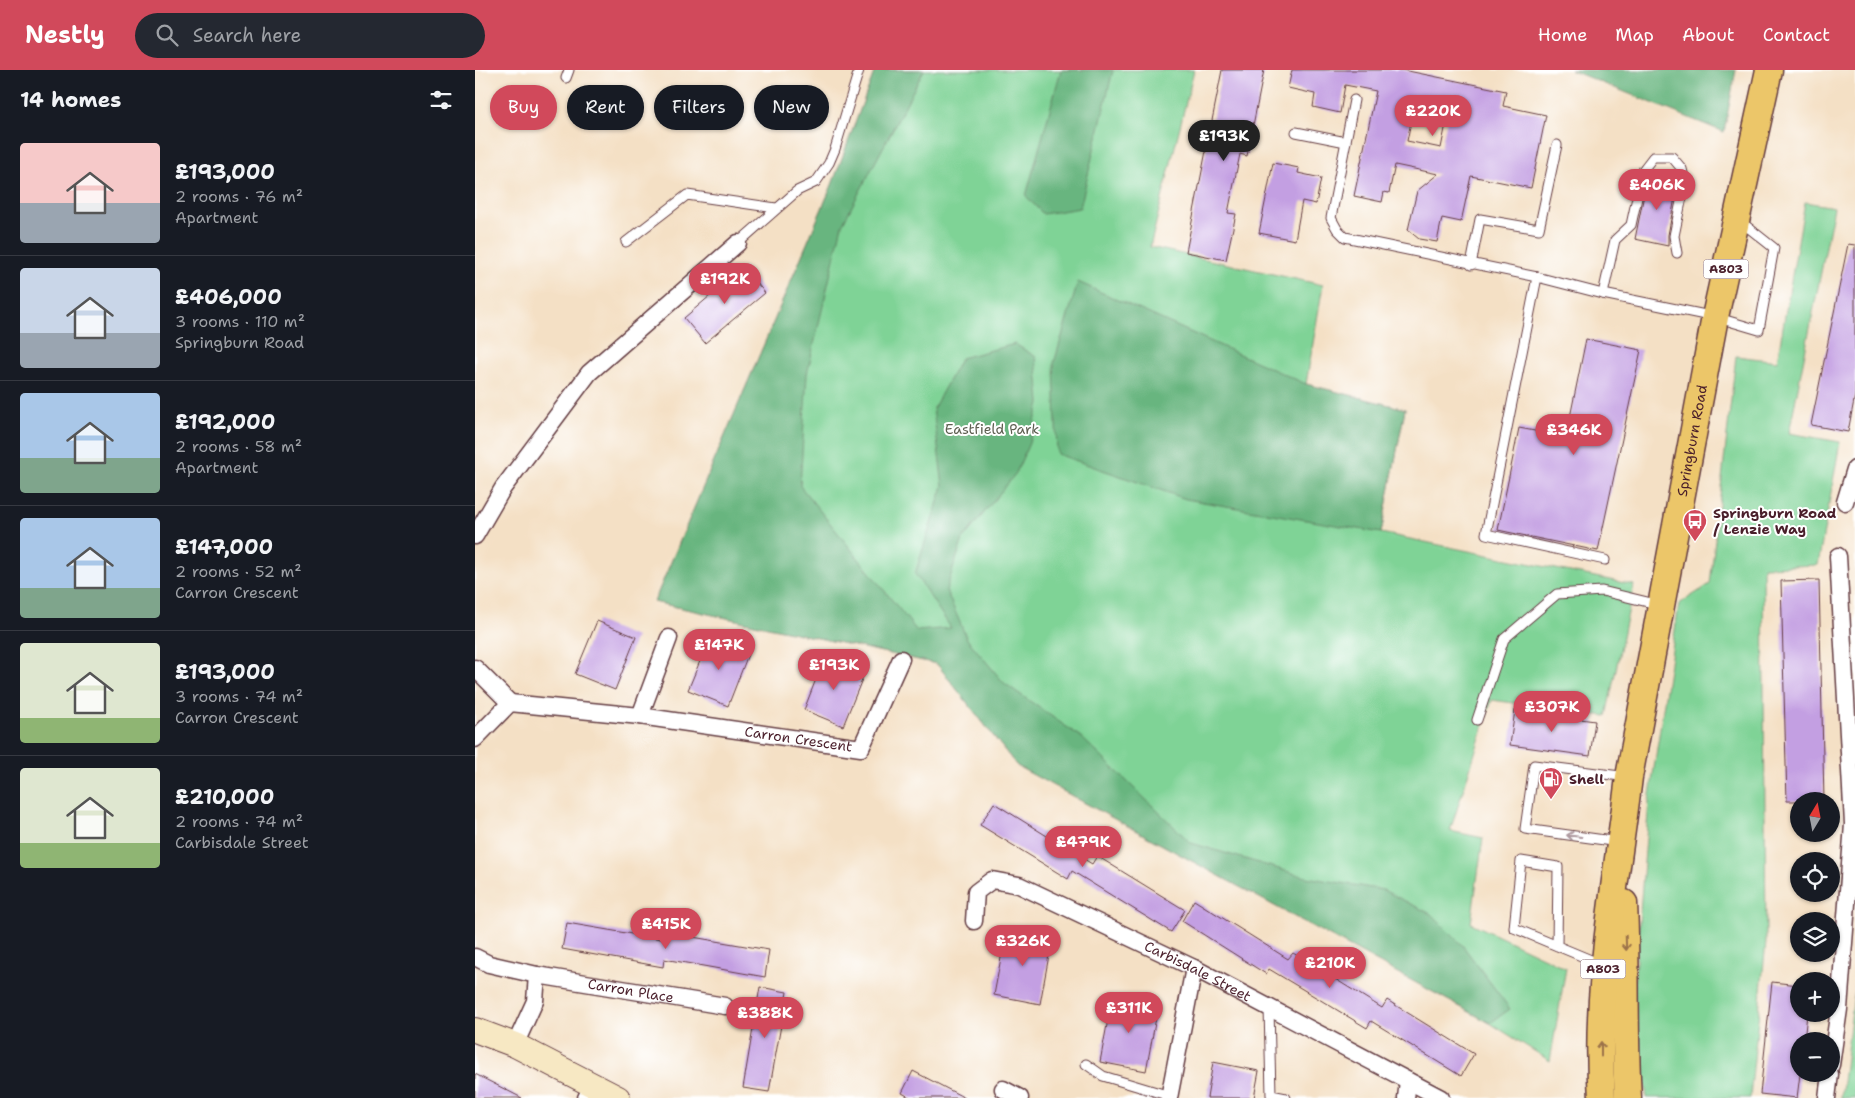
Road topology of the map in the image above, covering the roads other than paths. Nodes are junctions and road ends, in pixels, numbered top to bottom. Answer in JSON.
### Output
{"nodes":[{"id":1,"x":859,"y":70,"type":"edge"},
{"id":2,"x":1769,"y":70,"type":"edge"},
{"id":3,"x":1354,"y":100,"type":"dead end"},
{"id":4,"x":1296,"y":132,"type":"dead end"},
{"id":5,"x":1346,"y":142,"type":"junction"},
{"id":6,"x":1557,"y":145,"type":"dead end"},
{"id":7,"x":776,"y":208,"type":"junction"},
{"id":8,"x":1736,"y":219,"type":"junction"},
{"id":9,"x":626,"y":242,"type":"dead end"},
{"id":10,"x":738,"y":243,"type":"joint"},
{"id":11,"x":1677,"y":253,"type":"dead end"},
{"id":12,"x":1471,"y":265,"type":"junction"},
{"id":13,"x":1537,"y":277,"type":"junction"},
{"id":14,"x":1603,"y":294,"type":"junction"},
{"id":15,"x":1715,"y":318,"type":"junction"},
{"id":16,"x":1855,"y":469,"type":"edge"},
{"id":17,"x":1845,"y":502,"type":"dead end"},
{"id":18,"x":475,"y":536,"type":"edge"},
{"id":19,"x":1838,"y":556,"type":"dead end"},
{"id":20,"x":1605,"y":560,"type":"dead end"},
{"id":21,"x":1660,"y":605,"type":"junction"},
{"id":22,"x":669,"y":638,"type":"dead end"},
{"id":23,"x":901,"y":659,"type":"dead end"},
{"id":24,"x":475,"y":668,"type":"edge"},
{"id":25,"x":510,"y":703,"type":"junction"},
{"id":26,"x":640,"y":716,"type":"junction"},
{"id":27,"x":1477,"y":720,"type":"dead end"},
{"id":28,"x":475,"y":739,"type":"edge"},
{"id":29,"x":1629,"y":777,"type":"junction"},
{"id":30,"x":1622,"y":842,"type":"junction"},
{"id":31,"x":974,"y":921,"type":"dead end"},
{"id":32,"x":1557,"y":946,"type":"junction"},
{"id":33,"x":475,"y":957,"type":"edge"},
{"id":34,"x":1603,"y":965,"type":"junction"},
{"id":35,"x":1194,"y":968,"type":"junction"},
{"id":36,"x":537,"y":975,"type":"junction"},
{"id":37,"x":725,"y":1006,"type":"dead end"},
{"id":38,"x":1269,"y":1007,"type":"junction"},
{"id":39,"x":475,"y":1030,"type":"edge"},
{"id":40,"x":1836,"y":1032,"type":"edge"},
{"id":41,"x":515,"y":1045,"type":"junction"},
{"id":42,"x":1086,"y":1064,"type":"dead end"},
{"id":43,"x":1408,"y":1081,"type":"junction"},
{"id":44,"x":1829,"y":1082,"type":"edge"},
{"id":45,"x":1003,"y":1089,"type":"dead end"},
{"id":46,"x":589,"y":1091,"type":"edge"},
{"id":47,"x":1169,"y":1097,"type":"edge"},
{"id":48,"x":618,"y":1098,"type":"edge"},
{"id":49,"x":1020,"y":1098,"type":"edge"},
{"id":50,"x":1286,"y":1098,"type":"edge"},
{"id":51,"x":1406,"y":1098,"type":"edge"},
{"id":52,"x":1441,"y":1098,"type":"edge"},
{"id":53,"x":1603,"y":1098,"type":"edge"},
{"id":54,"x":1628,"y":1098,"type":"edge"},
{"id":55,"x":1827,"y":1098,"type":"edge"}],
"edges":[{"from":1,"to":7,"type":"lane"},
{"from":2,"to":8,"type":"main road","name":"Springburn Road","number":"A803"},
{"from":3,"to":5,"type":"lane"},
{"from":4,"to":5,"type":"lane"},
{"from":5,"to":12,"type":"lane"},
{"from":6,"to":12,"type":"lane"},
{"from":7,"to":9,"type":"lane"},
{"from":7,"to":10,"type":"lane"},
{"from":8,"to":15,"type":"main road","name":"Springburn Road","number":"A803"},
{"from":8,"to":15,"type":"lane"},
{"from":10,"to":18,"type":"street"},
{"from":11,"to":14,"type":"lane"},
{"from":12,"to":13,"type":"lane"},
{"from":13,"to":14,"type":"lane"},
{"from":13,"to":20,"type":"lane"},
{"from":14,"to":15,"type":"lane"},
{"from":15,"to":21,"type":"main road","name":"Springburn Road","number":"A803"},
{"from":16,"to":17,"type":"street"},
{"from":19,"to":40,"type":"street"},
{"from":21,"to":27,"type":"lane"},
{"from":21,"to":29,"type":"main road","name":"Springburn Road","number":"A803"},
{"from":22,"to":26,"type":"street"},
{"from":23,"to":26,"type":"street","name":"Carron Crescent"},
{"from":24,"to":25,"type":"street"},
{"from":25,"to":26,"type":"street","name":"Carron Crescent"},
{"from":25,"to":28,"type":"street"},
{"from":29,"to":30,"type":"main road","name":"Springburn Road","number":"A803"},
{"from":30,"to":29,"type":"lane","one_way":true},
{"from":30,"to":34,"type":"main road","name":"Springburn Road","number":"A803"},
{"from":30,"to":54,"type":"main road","name":"Springburn Road","number":"A803","one_way":true},
{"from":31,"to":35,"type":"street","name":"Carbisdale Street"},
{"from":32,"to":32,"type":"lane"},
{"from":32,"to":34,"type":"lane"},
{"from":33,"to":36,"type":"street"},
{"from":53,"to":34,"type":"main road","name":"Springburn Road","number":"A803","one_way":true},
{"from":35,"to":38,"type":"street","name":"Carbisdale Street"},
{"from":35,"to":47,"type":"street"},
{"from":36,"to":37,"type":"street","name":"Carron Place"},
{"from":36,"to":41,"type":"street"},
{"from":38,"to":43,"type":"street","name":"Carbisdale Street"},
{"from":38,"to":50,"type":"lane"},
{"from":39,"to":41,"type":"main road"},
{"from":41,"to":46,"type":"main road"},
{"from":42,"to":47,"type":"lane"},
{"from":43,"to":51,"type":"street"},
{"from":43,"to":52,"type":"street","name":"Carbisdale Street"},
{"from":44,"to":55,"type":"street"},
{"from":45,"to":49,"type":"street"},
{"from":46,"to":48,"type":"main road"}]}
